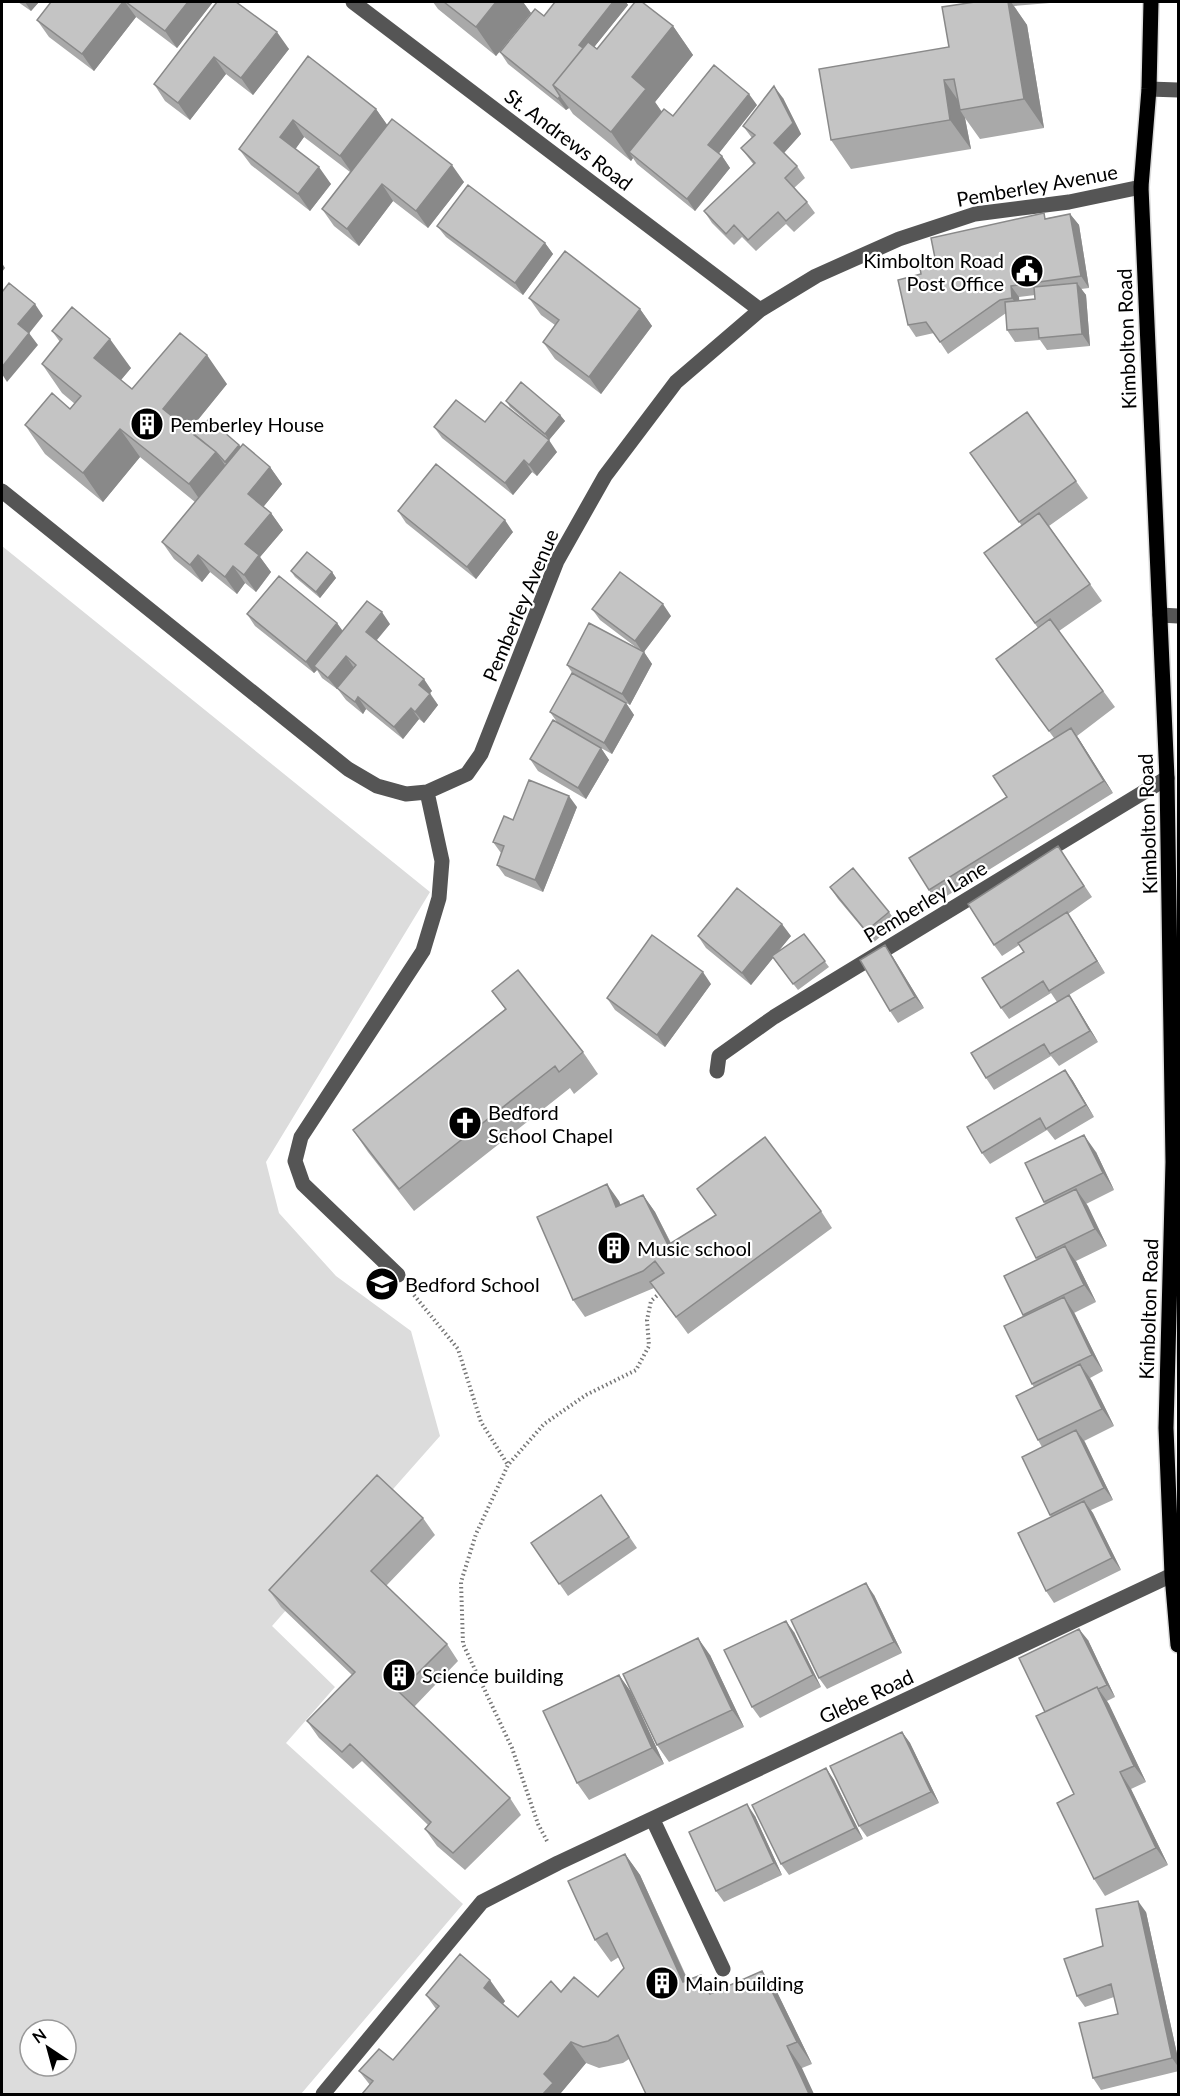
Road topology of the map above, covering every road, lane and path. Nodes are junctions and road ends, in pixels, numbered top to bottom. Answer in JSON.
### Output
{"nodes":[{"id":1,"x":353,"y":2,"type":"edge"},
{"id":2,"x":1151,"y":2,"type":"edge"},
{"id":3,"x":1149,"y":88,"type":"junction"},
{"id":4,"x":1179,"y":90,"type":"edge"},
{"id":5,"x":1141,"y":187,"type":"junction"},
{"id":6,"x":760,"y":309,"type":"junction"},
{"id":7,"x":2,"y":490,"type":"edge"},
{"id":8,"x":1160,"y":615,"type":"junction"},
{"id":9,"x":1179,"y":616,"type":"edge"},
{"id":10,"x":1167,"y":778,"type":"junction"},
{"id":11,"x":427,"y":792,"type":"junction"},
{"id":12,"x":1175,"y":956,"type":"edge"},
{"id":13,"x":717,"y":1071,"type":"dead end"},
{"id":14,"x":398,"y":1275,"type":"joint"},
{"id":15,"x":664,"y":1290,"type":"edge"},
{"id":16,"x":508,"y":1465,"type":"junction"},
{"id":17,"x":1172,"y":1575,"type":"junction"},
{"id":18,"x":1179,"y":1646,"type":"edge"},
{"id":19,"x":653,"y":1820,"type":"junction"},
{"id":20,"x":558,"y":1863,"type":"junction"},
{"id":21,"x":723,"y":1969,"type":"dead end"},
{"id":22,"x":323,"y":2094,"type":"edge"}],
"edges":[{"from":1,"to":6,"type":"street","name":"St. Andrews Road"},
{"from":2,"to":3,"type":"main road","name":"Kimbolton Road"},
{"from":3,"to":4,"type":"street"},
{"from":3,"to":5,"type":"main road","name":"Kimbolton Road"},
{"from":5,"to":6,"type":"street","name":"Pemberley Avenue"},
{"from":5,"to":8,"type":"main road","name":"Kimbolton Road"},
{"from":6,"to":11,"type":"street","name":"Pemberley Avenue"},
{"from":7,"to":11,"type":"street","name":"Pemberley Avenue"},
{"from":8,"to":9,"type":"street"},
{"from":8,"to":10,"type":"main road","name":"Kimbolton Road"},
{"from":10,"to":12,"type":"main road","name":"Kimbolton Road"},
{"from":10,"to":13,"type":"street","name":"Pemberley Lane"},
{"from":11,"to":14,"type":"street"},
{"from":12,"to":17,"type":"main road","name":"Kimbolton Road"},
{"from":14,"to":16,"type":"path"},
{"from":15,"to":16,"type":"path"},
{"from":16,"to":20,"type":"path"},
{"from":17,"to":18,"type":"main road","name":"Kimbolton Road"},
{"from":17,"to":19,"type":"street","name":"Glebe Road"},
{"from":19,"to":20,"type":"street","name":"Glebe Road"},
{"from":19,"to":21,"type":"street"},
{"from":20,"to":22,"type":"street","name":"Glebe Road"}]}
